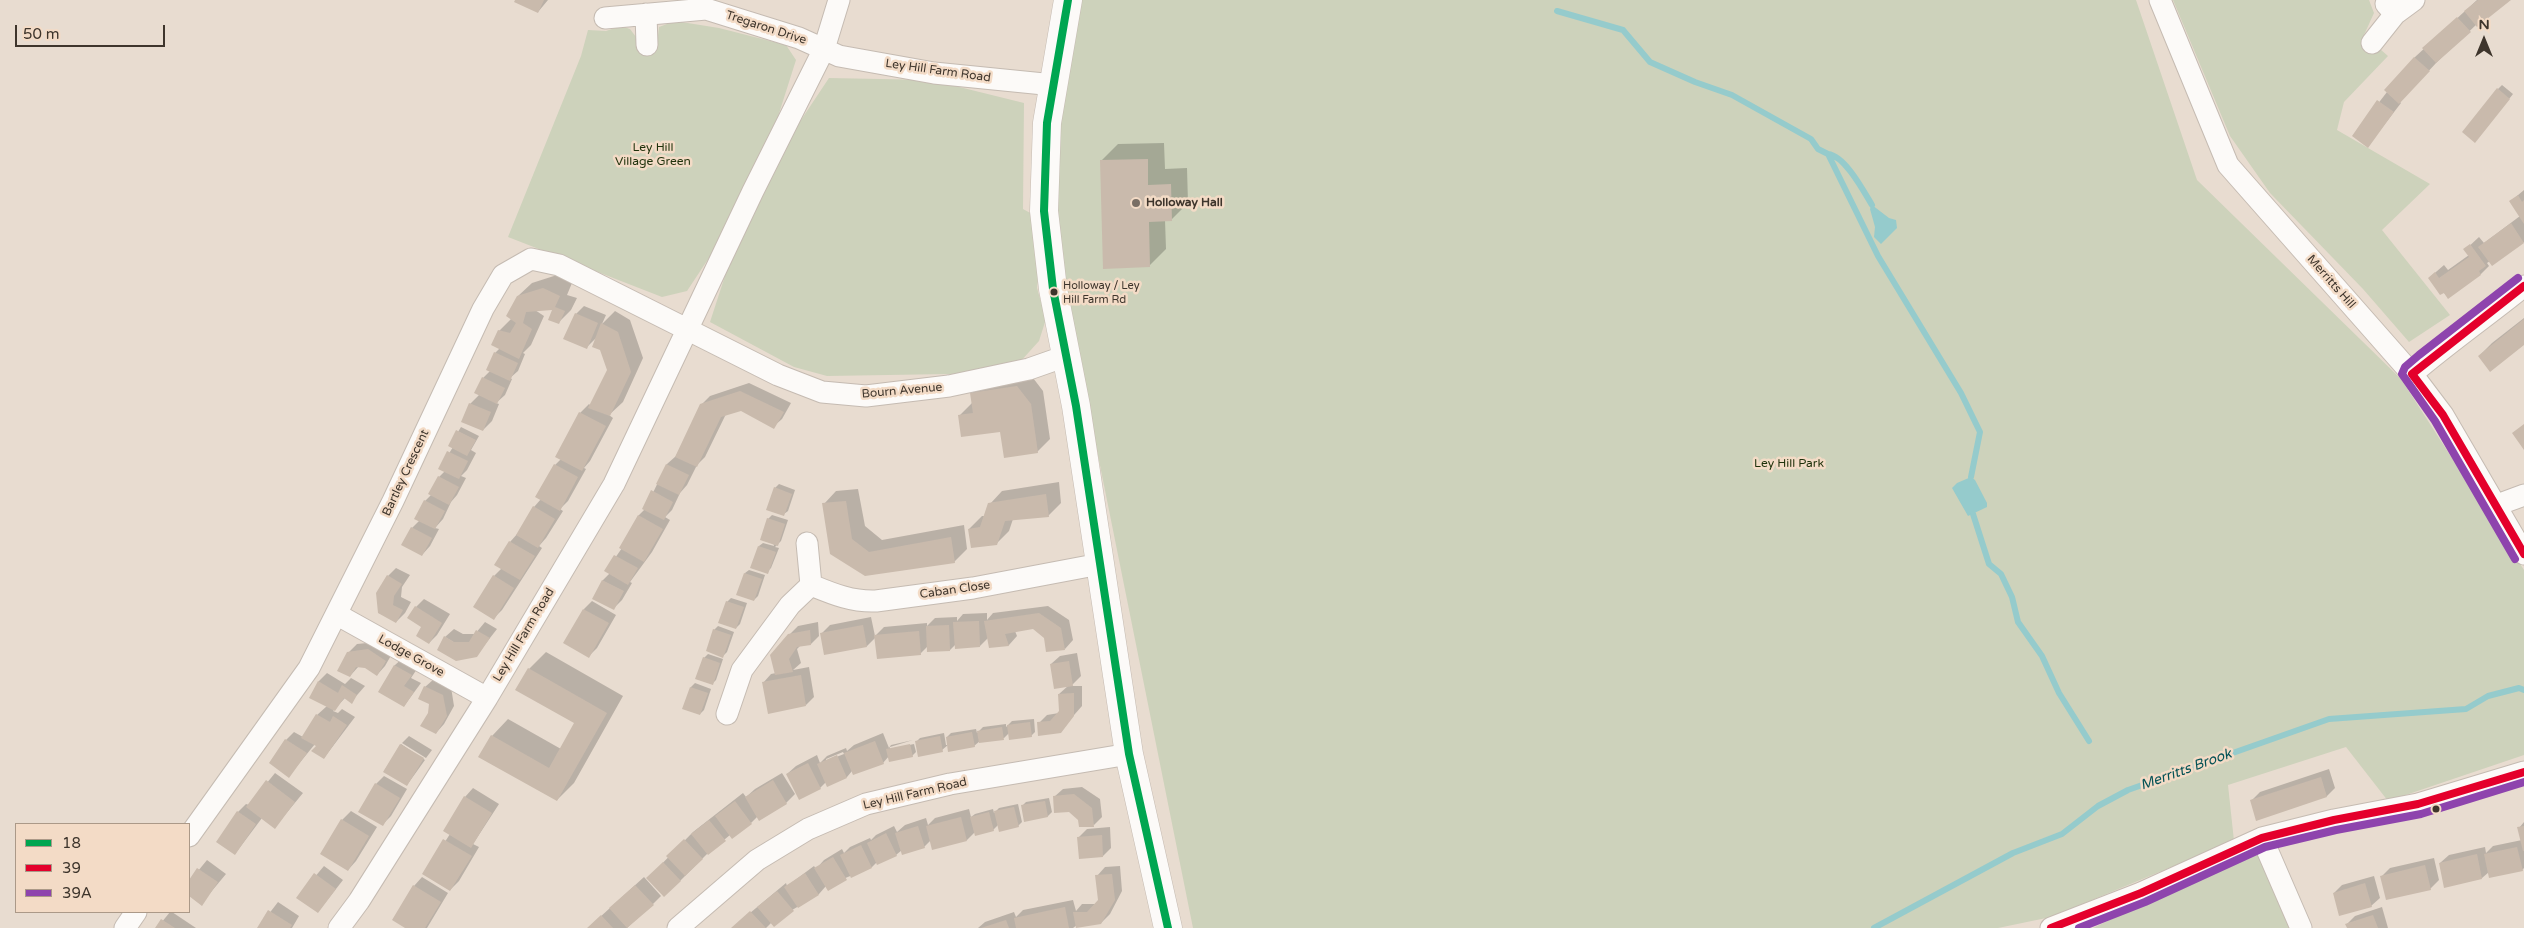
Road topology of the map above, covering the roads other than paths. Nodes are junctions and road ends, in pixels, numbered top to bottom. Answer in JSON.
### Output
{"nodes":[{"id":1,"x":839,"y":0,"type":"edge"},
{"id":2,"x":1068,"y":0,"type":"edge"},
{"id":3,"x":2160,"y":0,"type":"edge"},
{"id":4,"x":2414,"y":0,"type":"edge"},
{"id":5,"x":646,"y":14,"type":"junction"},
{"id":6,"x":605,"y":18,"type":"dead end"},
{"id":7,"x":2372,"y":43,"type":"dead end"},
{"id":8,"x":647,"y":45,"type":"dead end"},
{"id":9,"x":824,"y":49,"type":"junction"},
{"id":10,"x":1054,"y":85,"type":"junction"},
{"id":11,"x":2524,"y":286,"type":"edge"},
{"id":12,"x":687,"y":329,"type":"junction"},
{"id":13,"x":1066,"y":356,"type":"junction"},
{"id":14,"x":2412,"y":374,"type":"junction"},
{"id":15,"x":2524,"y":495,"type":"edge"},
{"id":16,"x":2497,"y":505,"type":"junction"},
{"id":17,"x":807,"y":543,"type":"dead end"},
{"id":18,"x":2524,"y":554,"type":"edge"},
{"id":19,"x":1100,"y":564,"type":"junction"},
{"id":20,"x":811,"y":584,"type":"junction"},
{"id":21,"x":336,"y":614,"type":"junction"},
{"id":22,"x":486,"y":698,"type":"junction"},
{"id":23,"x":727,"y":714,"type":"dead end"},
{"id":24,"x":1129,"y":754,"type":"junction"},
{"id":25,"x":2524,"y":772,"type":"edge"},
{"id":26,"x":190,"y":835,"type":"edge"},
{"id":27,"x":2262,"y":838,"type":"junction"},
{"id":28,"x":135,"y":913,"type":"edge"},
{"id":29,"x":125,"y":928,"type":"edge"},
{"id":30,"x":339,"y":928,"type":"edge"},
{"id":31,"x":678,"y":928,"type":"edge"},
{"id":32,"x":1168,"y":928,"type":"edge"},
{"id":33,"x":2051,"y":928,"type":"edge"},
{"id":34,"x":2300,"y":928,"type":"edge"}],
"edges":[{"from":1,"to":9,"type":"street","name":"Ley Hill Farm Road"},
{"from":2,"to":10,"type":"street"},
{"from":3,"to":14,"type":"street","name":"Merritts Hill"},
{"from":4,"to":7,"type":"street"},
{"from":5,"to":6,"type":"street","name":"Tregaron Drive"},
{"from":5,"to":8,"type":"street"},
{"from":5,"to":9,"type":"street","name":"Tregaron Drive"},
{"from":9,"to":10,"type":"street","name":"Ley Hill Farm Road"},
{"from":9,"to":12,"type":"street","name":"Ley Hill Farm Road"},
{"from":10,"to":13,"type":"street"},
{"from":11,"to":14,"type":"street"},
{"from":12,"to":13,"type":"street","name":"Bourn Avenue"},
{"from":12,"to":21,"type":"street","name":"Bartley Crescent"},
{"from":12,"to":22,"type":"street","name":"Ley Hill Farm Road"},
{"from":13,"to":19,"type":"street"},
{"from":14,"to":16,"type":"street","name":"Merritts Hill"},
{"from":15,"to":16,"type":"street"},
{"from":16,"to":18,"type":"street","name":"Merritts Hill"},
{"from":17,"to":20,"type":"street"},
{"from":19,"to":20,"type":"street","name":"Caban Close"},
{"from":19,"to":24,"type":"street"},
{"from":20,"to":23,"type":"street"},
{"from":21,"to":22,"type":"street","name":"Lodge Grove"},
{"from":21,"to":26,"type":"street","name":"Bartley Crescent"},
{"from":22,"to":30,"type":"street","name":"Ley Hill Farm Road"},
{"from":24,"to":31,"type":"street","name":"Ley Hill Farm Road"},
{"from":24,"to":32,"type":"street"},
{"from":25,"to":27,"type":"street"},
{"from":27,"to":33,"type":"street"},
{"from":27,"to":34,"type":"street"},
{"from":28,"to":29,"type":"street"}]}
